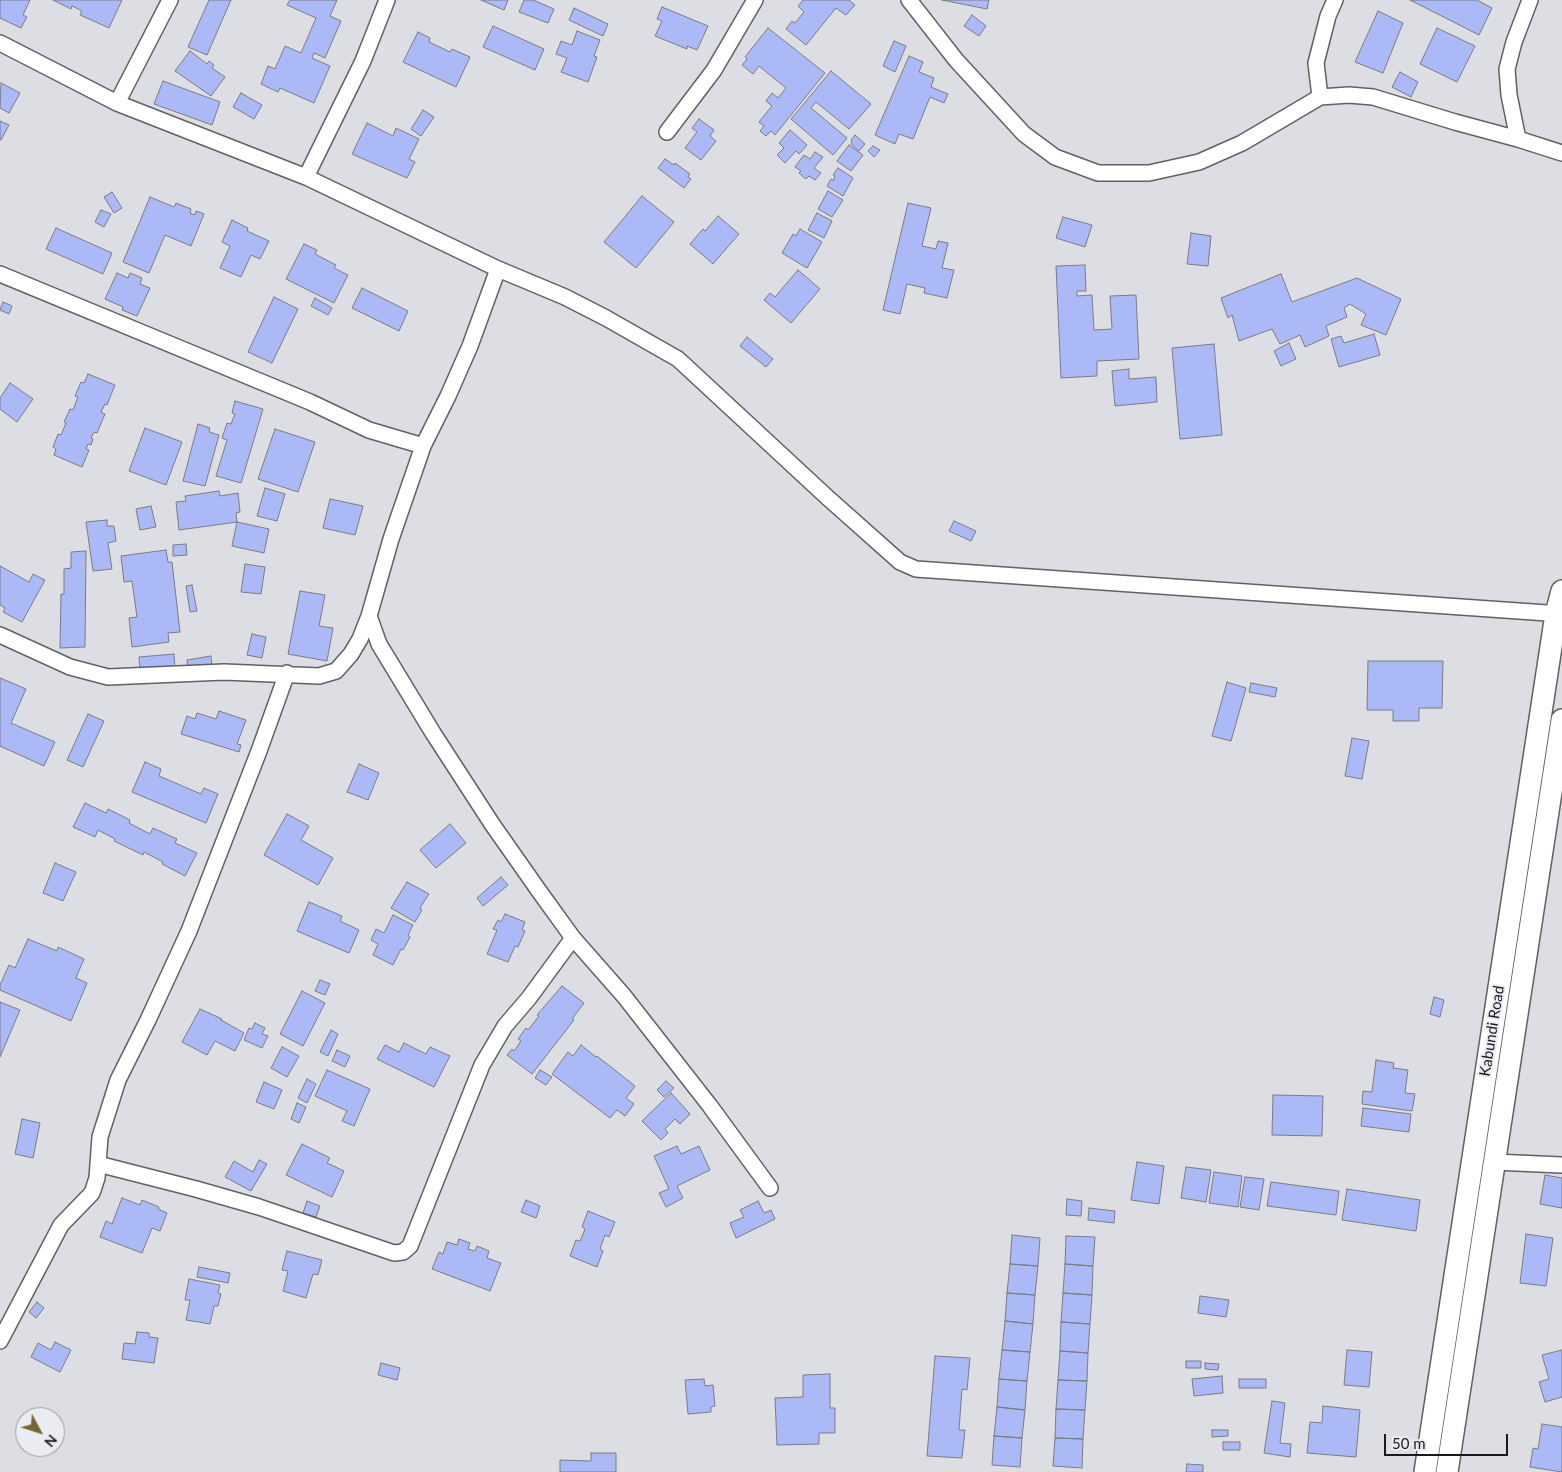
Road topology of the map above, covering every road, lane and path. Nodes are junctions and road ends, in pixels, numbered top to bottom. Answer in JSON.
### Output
{"nodes":[{"id":1,"x":170,"y":0,"type":"edge"},
{"id":2,"x":387,"y":0,"type":"edge"},
{"id":3,"x":755,"y":0,"type":"edge"},
{"id":4,"x":909,"y":0,"type":"edge"},
{"id":5,"x":1335,"y":0,"type":"edge"},
{"id":6,"x":1530,"y":0,"type":"edge"},
{"id":7,"x":0,"y":43,"type":"edge"},
{"id":8,"x":1320,"y":97,"type":"junction"},
{"id":9,"x":117,"y":103,"type":"junction"},
{"id":10,"x":667,"y":132,"type":"dead end"},
{"id":11,"x":1518,"y":139,"type":"junction"},
{"id":12,"x":1562,"y":154,"type":"edge"},
{"id":13,"x":306,"y":177,"type":"junction"},
{"id":14,"x":498,"y":269,"type":"junction"},
{"id":15,"x":0,"y":274,"type":"edge"},
{"id":16,"x":423,"y":446,"type":"junction"},
{"id":17,"x":1562,"y":591,"type":"edge"},
{"id":18,"x":1559,"y":614,"type":"edge"},
{"id":19,"x":369,"y":616,"type":"junction"},
{"id":20,"x":0,"y":635,"type":"edge"},
{"id":21,"x":286,"y":673,"type":"junction"},
{"id":22,"x":1562,"y":720,"type":"edge"},
{"id":23,"x":573,"y":938,"type":"junction"},
{"id":24,"x":1494,"y":1162,"type":"junction"},
{"id":25,"x":98,"y":1164,"type":"junction"},
{"id":26,"x":1562,"y":1165,"type":"edge"},
{"id":27,"x":770,"y":1188,"type":"dead end"},
{"id":28,"x":0,"y":1341,"type":"edge"},
{"id":29,"x":1425,"y":1472,"type":"edge"},
{"id":30,"x":1447,"y":1472,"type":"edge"}],
"edges":[{"from":1,"to":9,"type":"street"},
{"from":2,"to":13,"type":"street"},
{"from":3,"to":10,"type":"street"},
{"from":4,"to":8,"type":"street"},
{"from":5,"to":8,"type":"street"},
{"from":6,"to":11,"type":"street"},
{"from":7,"to":9,"type":"street"},
{"from":8,"to":11,"type":"street"},
{"from":9,"to":13,"type":"street"},
{"from":11,"to":12,"type":"street"},
{"from":13,"to":14,"type":"street"},
{"from":14,"to":16,"type":"street"},
{"from":14,"to":18,"type":"street"},
{"from":15,"to":16,"type":"street"},
{"from":16,"to":19,"type":"street"},
{"from":17,"to":18,"type":"street","name":"Kabundi Road"},
{"from":18,"to":29,"type":"street","name":"Kabundi Road"},
{"from":19,"to":21,"type":"street"},
{"from":19,"to":23,"type":"street"},
{"from":20,"to":21,"type":"street"},
{"from":21,"to":25,"type":"street"},
{"from":22,"to":24,"type":"street","name":"Kabundi Road"},
{"from":23,"to":25,"type":"street"},
{"from":23,"to":27,"type":"street"},
{"from":24,"to":26,"type":"street"},
{"from":24,"to":30,"type":"street","name":"Kabundi Road"},
{"from":25,"to":28,"type":"street"}]}
